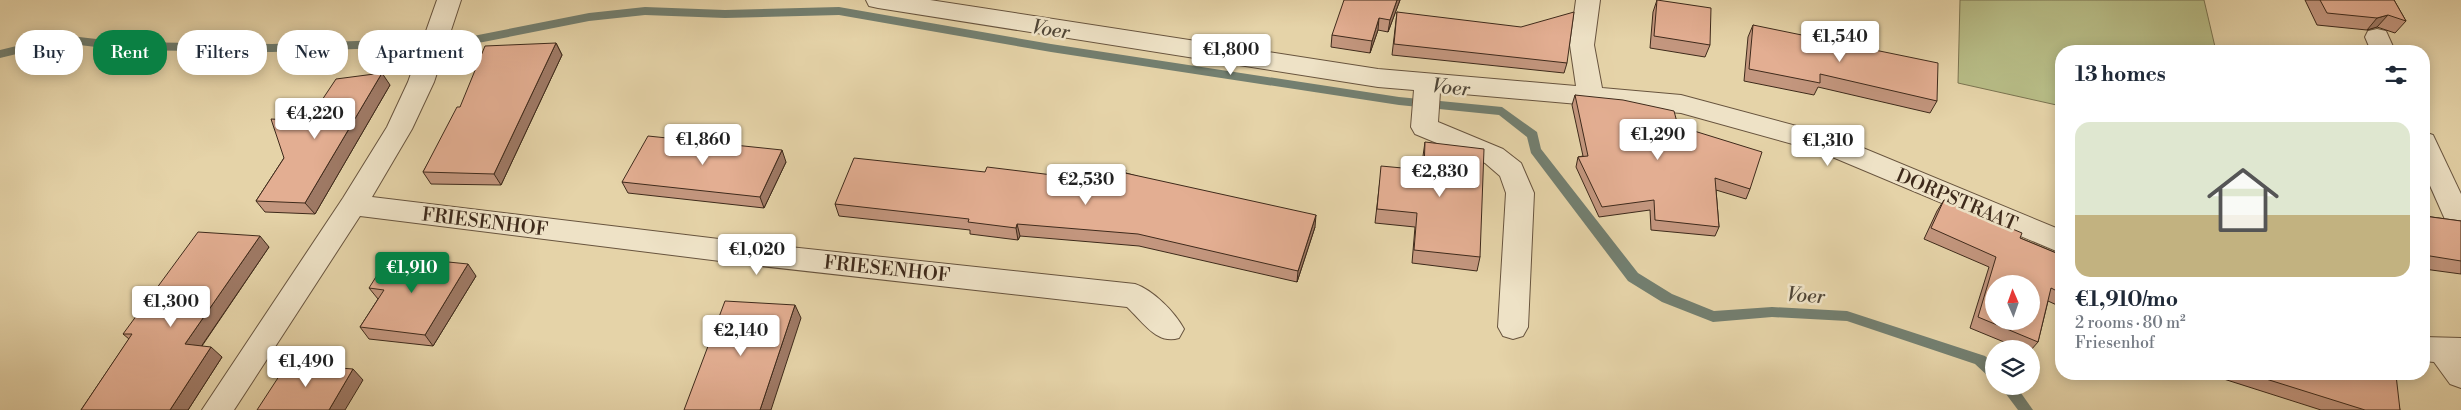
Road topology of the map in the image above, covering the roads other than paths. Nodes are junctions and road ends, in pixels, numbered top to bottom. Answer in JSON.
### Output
{"nodes":[{"id":1,"x":449,"y":0,"type":"edge"},
{"id":2,"x":878,"y":0,"type":"edge"},
{"id":3,"x":1588,"y":0,"type":"edge"},
{"id":4,"x":1591,"y":96,"type":"junction"},
{"id":5,"x":1425,"y":98,"type":"junction"},
{"id":6,"x":2430,"y":155,"type":"edge"},
{"id":7,"x":353,"y":205,"type":"junction"},
{"id":8,"x":2461,"y":225,"type":"edge"},
{"id":9,"x":2055,"y":239,"type":"edge"},
{"id":10,"x":1514,"y":327,"type":"dead end"},
{"id":11,"x":1169,"y":329,"type":"dead end"},
{"id":12,"x":2442,"y":350,"type":"edge"},
{"id":13,"x":2461,"y":375,"type":"edge"},
{"id":14,"x":218,"y":410,"type":"edge"}],
"edges":[{"from":1,"to":7,"type":"street"},
{"from":2,"to":5,"type":"street","name":"DORPSTRAAT"},
{"from":3,"to":4,"type":"street"},
{"from":4,"to":5,"type":"street","name":"DORPSTRAAT"},
{"from":4,"to":9,"type":"street","name":"DORPSTRAAT"},
{"from":5,"to":10,"type":"street"},
{"from":6,"to":8,"type":"street"},
{"from":7,"to":11,"type":"street","name":"FRIESENHOF"},
{"from":7,"to":14,"type":"street"},
{"from":12,"to":13,"type":"street"}]}
